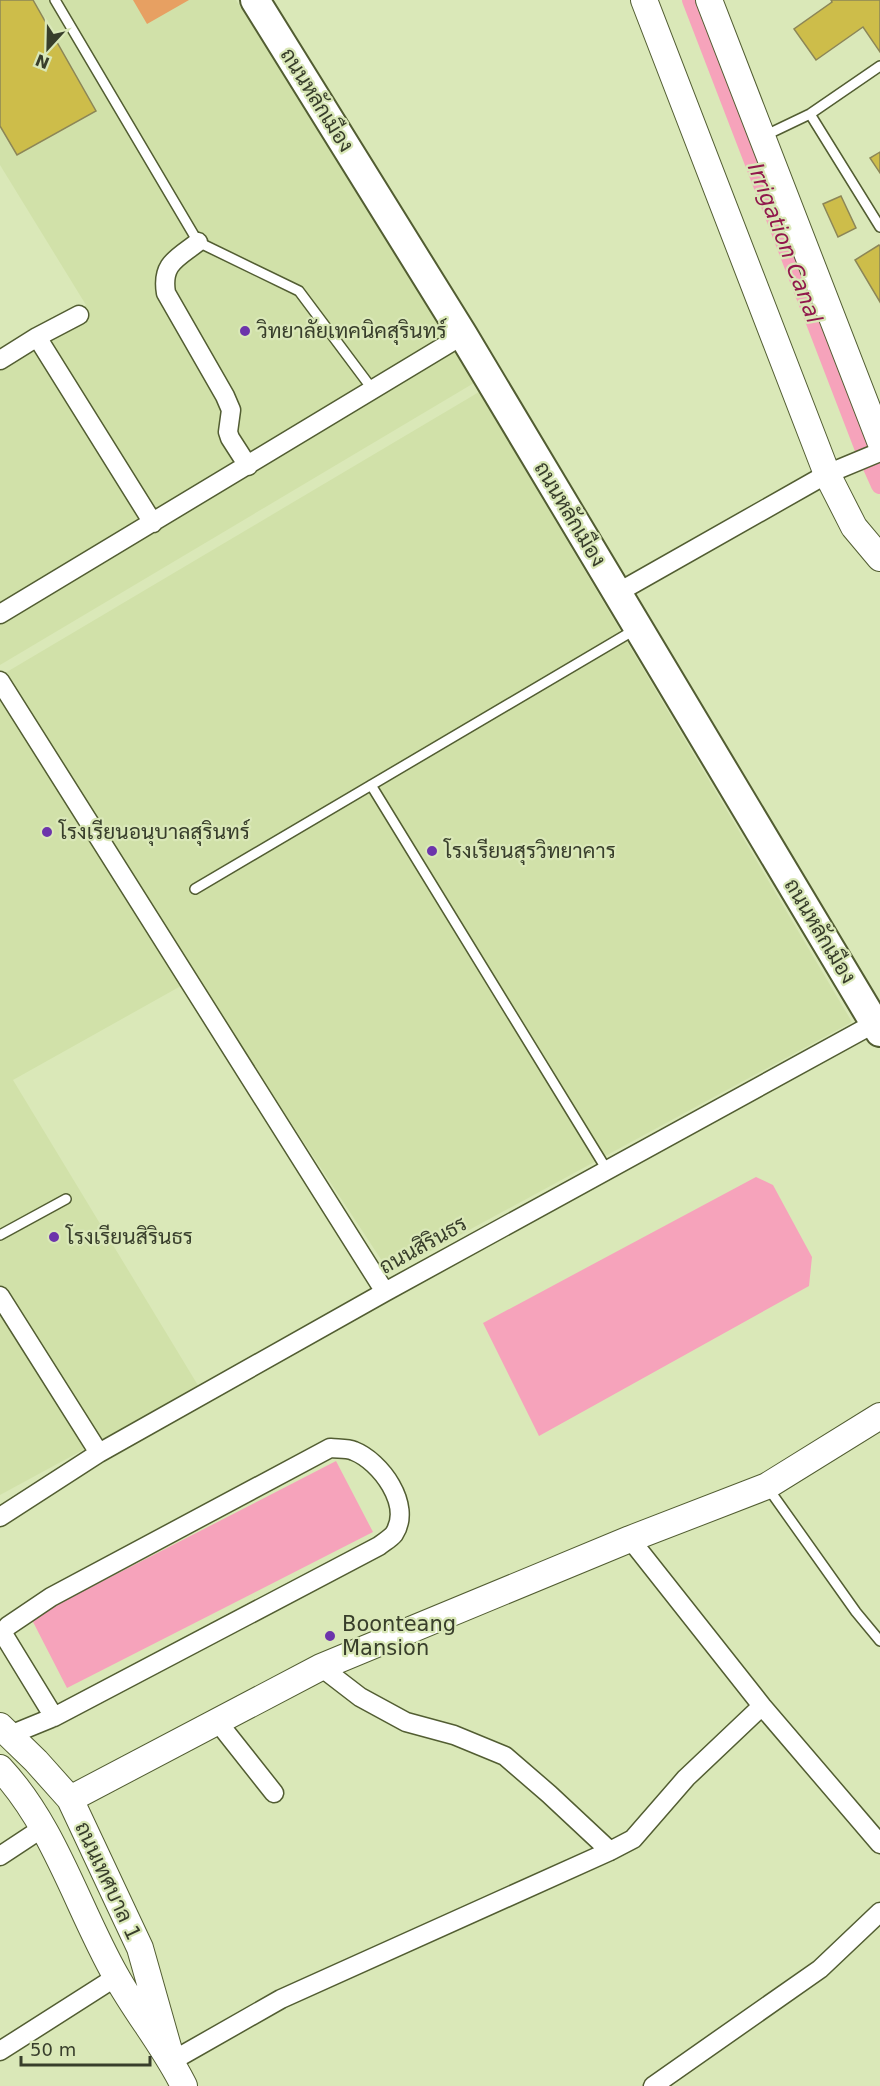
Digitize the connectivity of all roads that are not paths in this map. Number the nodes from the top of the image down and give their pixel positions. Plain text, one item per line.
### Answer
1 (55, 0) edge
2 (255, 0) edge
3 (644, 0) edge
4 (709, 0) edge
5 (880, 66) edge
6 (810, 114) junction
7 (762, 137) junction
8 (880, 226) edge
9 (198, 243) junction
10 (79, 315) dead end
11 (463, 335) junction
12 (37, 337) junction
13 (0, 360) edge
14 (373, 390) junction
15 (880, 441) edge
16 (880, 452) edge
17 (248, 466) junction
18 (827, 474) junction
19 (153, 523) junction
20 (880, 558) edge
21 (617, 593) junction
22 (0, 614) edge
23 (638, 628) junction
24 (0, 681) edge
25 (371, 785) junction
26 (195, 888) dead end
27 (877, 1028) edge
28 (607, 1170) junction
29 (66, 1199) dead end
30 (0, 1235) edge
31 (385, 1292) junction
32 (0, 1296) edge
33 (880, 1416) edge
34 (99, 1453) junction
35 (766, 1486) junction
36 (0, 1517) edge
37 (630, 1539) junction
38 (1, 1634) edge
39 (880, 1641) edge
40 (321, 1667) junction
41 (762, 1706) junction
42 (54, 1717) junction
43 (218, 1721) junction
44 (5, 1731) edge
45 (0, 1768) edge
46 (274, 1793) dead end
47 (70, 1799) junction
48 (44, 1827) junction
49 (880, 1844) edge
50 (610, 1851) junction
51 (0, 1856) edge
52 (880, 1912) edge
53 (116, 1977) junction
54 (0, 2051) edge
55 (172, 2061) junction
56 (184, 2086) edge
57 (653, 2086) edge

1 - 9 lane
2 - 11 main road, ถนนหลักเมือง
3 - 18 street
4 - 7 street
5 - 6 lane
6 - 7 lane
6 - 8 lane
7 - 15 street
9 - 14 lane
9 - 17 street
10 - 12 street
11 - 14 street
11 - 21 main road, ถนนหลักเมือง
12 - 13 street
12 - 19 street
14 - 17 street
16 - 18 street
17 - 19 street
18 - 20 street
18 - 21 street
19 - 22 street
21 - 23 main road, ถนนหลักเมือง
23 - 25 lane
23 - 27 main road, ถนนหลักเมือง
24 - 31 street
25 - 26 lane
25 - 28 lane
27 - 28 street, ถนนสิรินธร
28 - 31 street, ถนนสิรินธร
29 - 30 lane
31 - 34 street, ถนนสิรินธร
32 - 34 street
33 - 35 street
34 - 36 street, ถนนสิรินธร
35 - 37 street
35 - 39 lane
37 - 40 street
37 - 41 street
38 - 42 street
38 - 42 street
40 - 43 street
40 - 50 street
41 - 49 street
41 - 50 street
42 - 44 street
43 - 46 street
43 - 47 street
44 - 47 street, ถนนเทศบาล 1
45 - 48 street, ถนนเทศบาล 1
47 - 55 street, ถนนเทศบาล 1
48 - 51 street
48 - 53 street, ถนนเทศบาล 1
50 - 55 street
52 - 57 street
53 - 54 street
53 - 55 street, ถนนเทศบาล 1
55 - 56 street, ถนนเทศบาล 1

